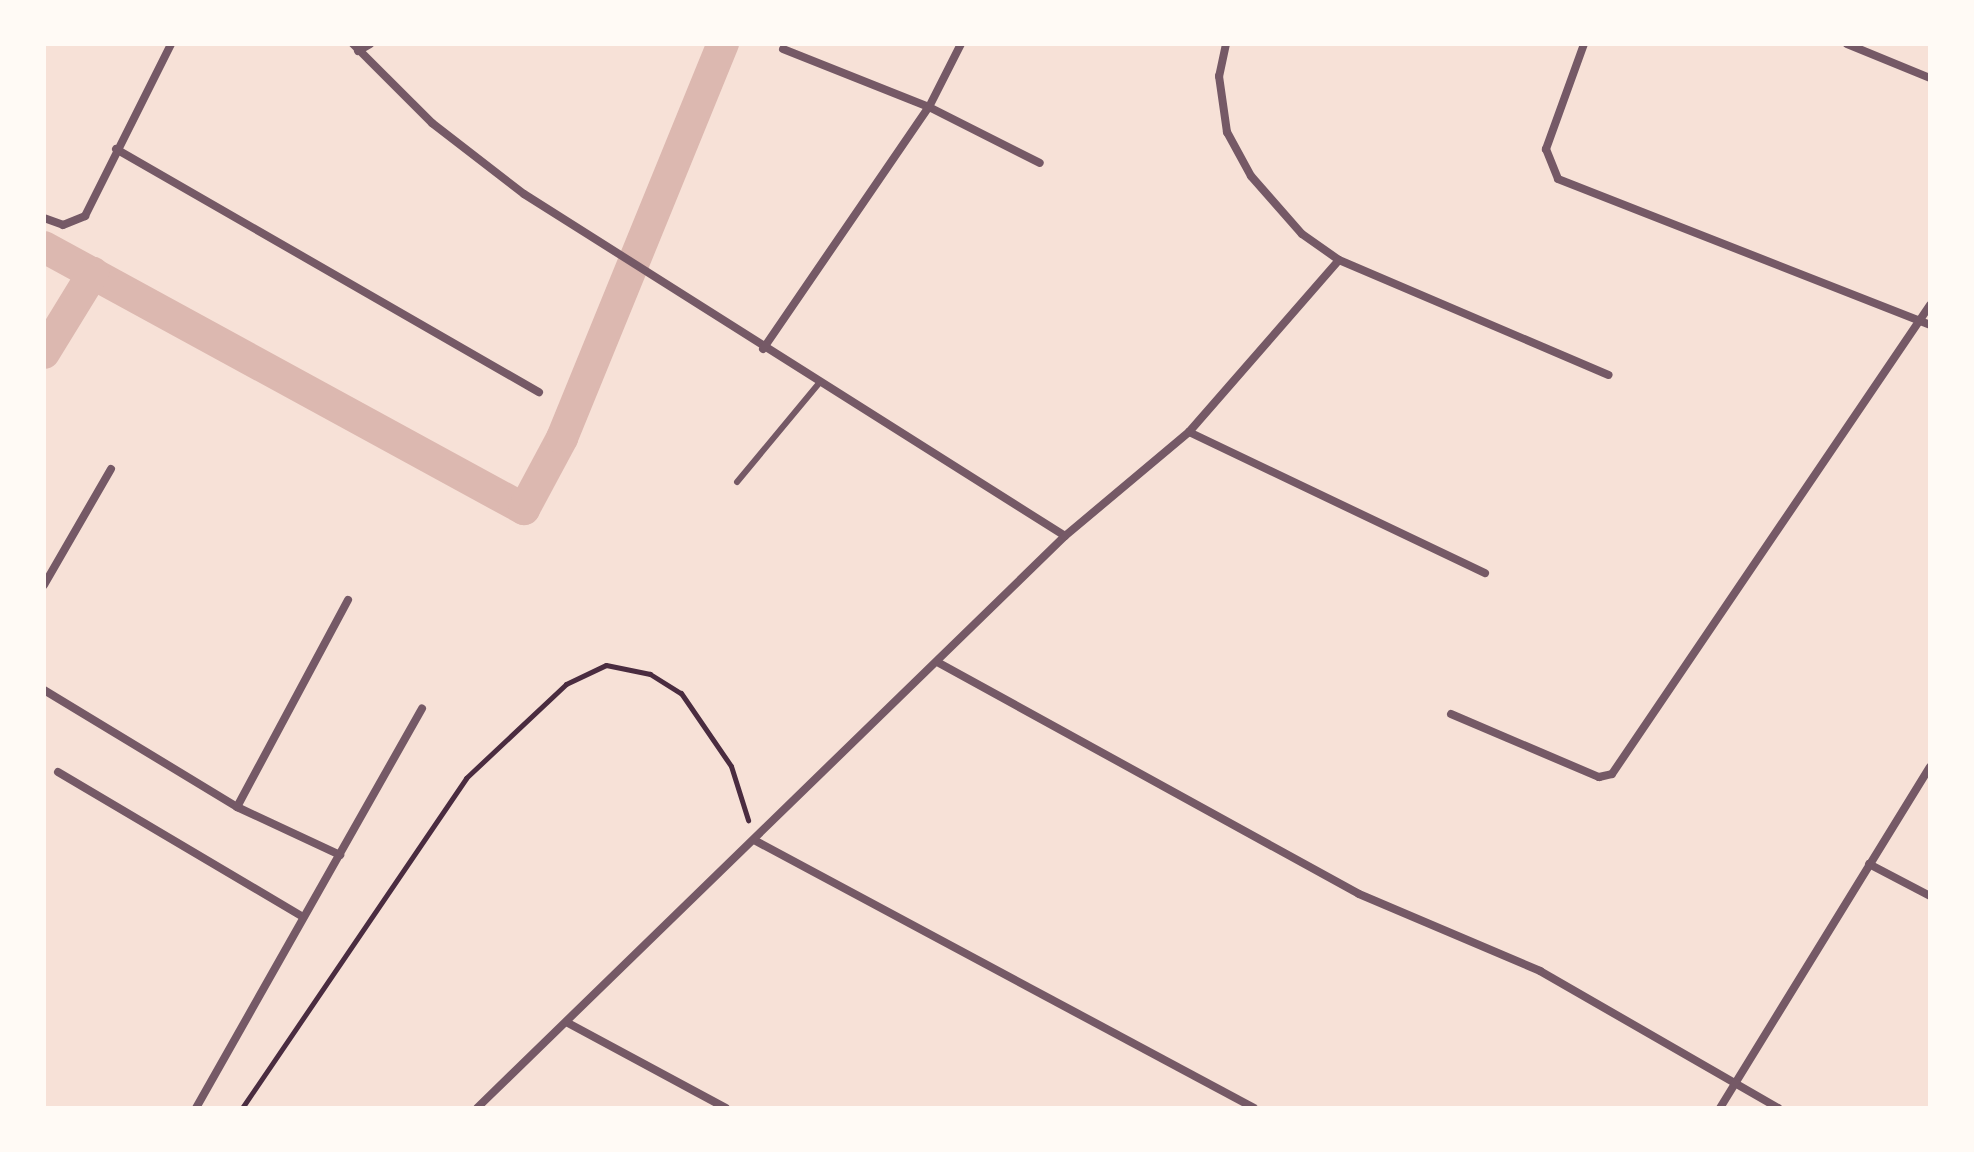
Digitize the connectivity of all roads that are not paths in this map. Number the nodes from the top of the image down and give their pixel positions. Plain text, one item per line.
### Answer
1 (171, 44) edge
2 (370, 44) edge
3 (961, 44) edge
4 (1226, 44) edge
5 (1584, 44) edge
6 (1847, 44) edge
7 (356, 48) edge
8 (783, 49) dead end
9 (1930, 78) edge
10 (929, 107) junction
11 (116, 149) junction
12 (1040, 163) dead end
13 (44, 218) edge
14 (1339, 260) junction
15 (1930, 305) edge
16 (1926, 324) edge
17 (763, 349) junction
18 (1609, 375) dead end
19 (820, 382) junction
20 (539, 392) dead end
21 (1189, 432) junction
22 (111, 469) dead end
23 (737, 482) dead end
24 (1065, 536) junction
25 (1485, 573) dead end
26 (44, 585) edge
27 (348, 600) dead end
28 (939, 663) junction
29 (44, 690) edge
30 (422, 708) dead end
31 (1451, 714) dead end
32 (1930, 767) edge
33 (58, 772) dead end
34 (237, 807) junction
35 (754, 840) junction
36 (340, 855) junction
37 (1869, 864) junction
38 (1930, 896) edge
39 (303, 917) junction
40 (568, 1023) junction
41 (1734, 1084) junction
42 (196, 1108) edge
43 (477, 1108) edge
44 (726, 1108) edge
45 (1254, 1108) edge
46 (1720, 1108) edge
47 (1778, 1108) edge

1 - 11 street
2 - 7 street
3 - 10 street
4 - 14 street
5 - 16 street
6 - 9 street
7 - 17 street
8 - 10 street
10 - 12 street
10 - 17 street
11 - 13 street
11 - 20 street
14 - 18 street
14 - 21 street
15 - 16 street
16 - 31 street
17 - 19 street
19 - 23 lane
19 - 24 street
21 - 24 street
21 - 25 street
22 - 26 street
24 - 28 street
27 - 34 street
28 - 35 street
28 - 41 street
29 - 34 street
30 - 36 street
32 - 37 street
33 - 39 street
34 - 36 street
35 - 40 street
35 - 45 street
36 - 39 street
37 - 38 street
37 - 41 street
39 - 42 street
40 - 43 street
40 - 44 street
41 - 46 street
41 - 47 street

